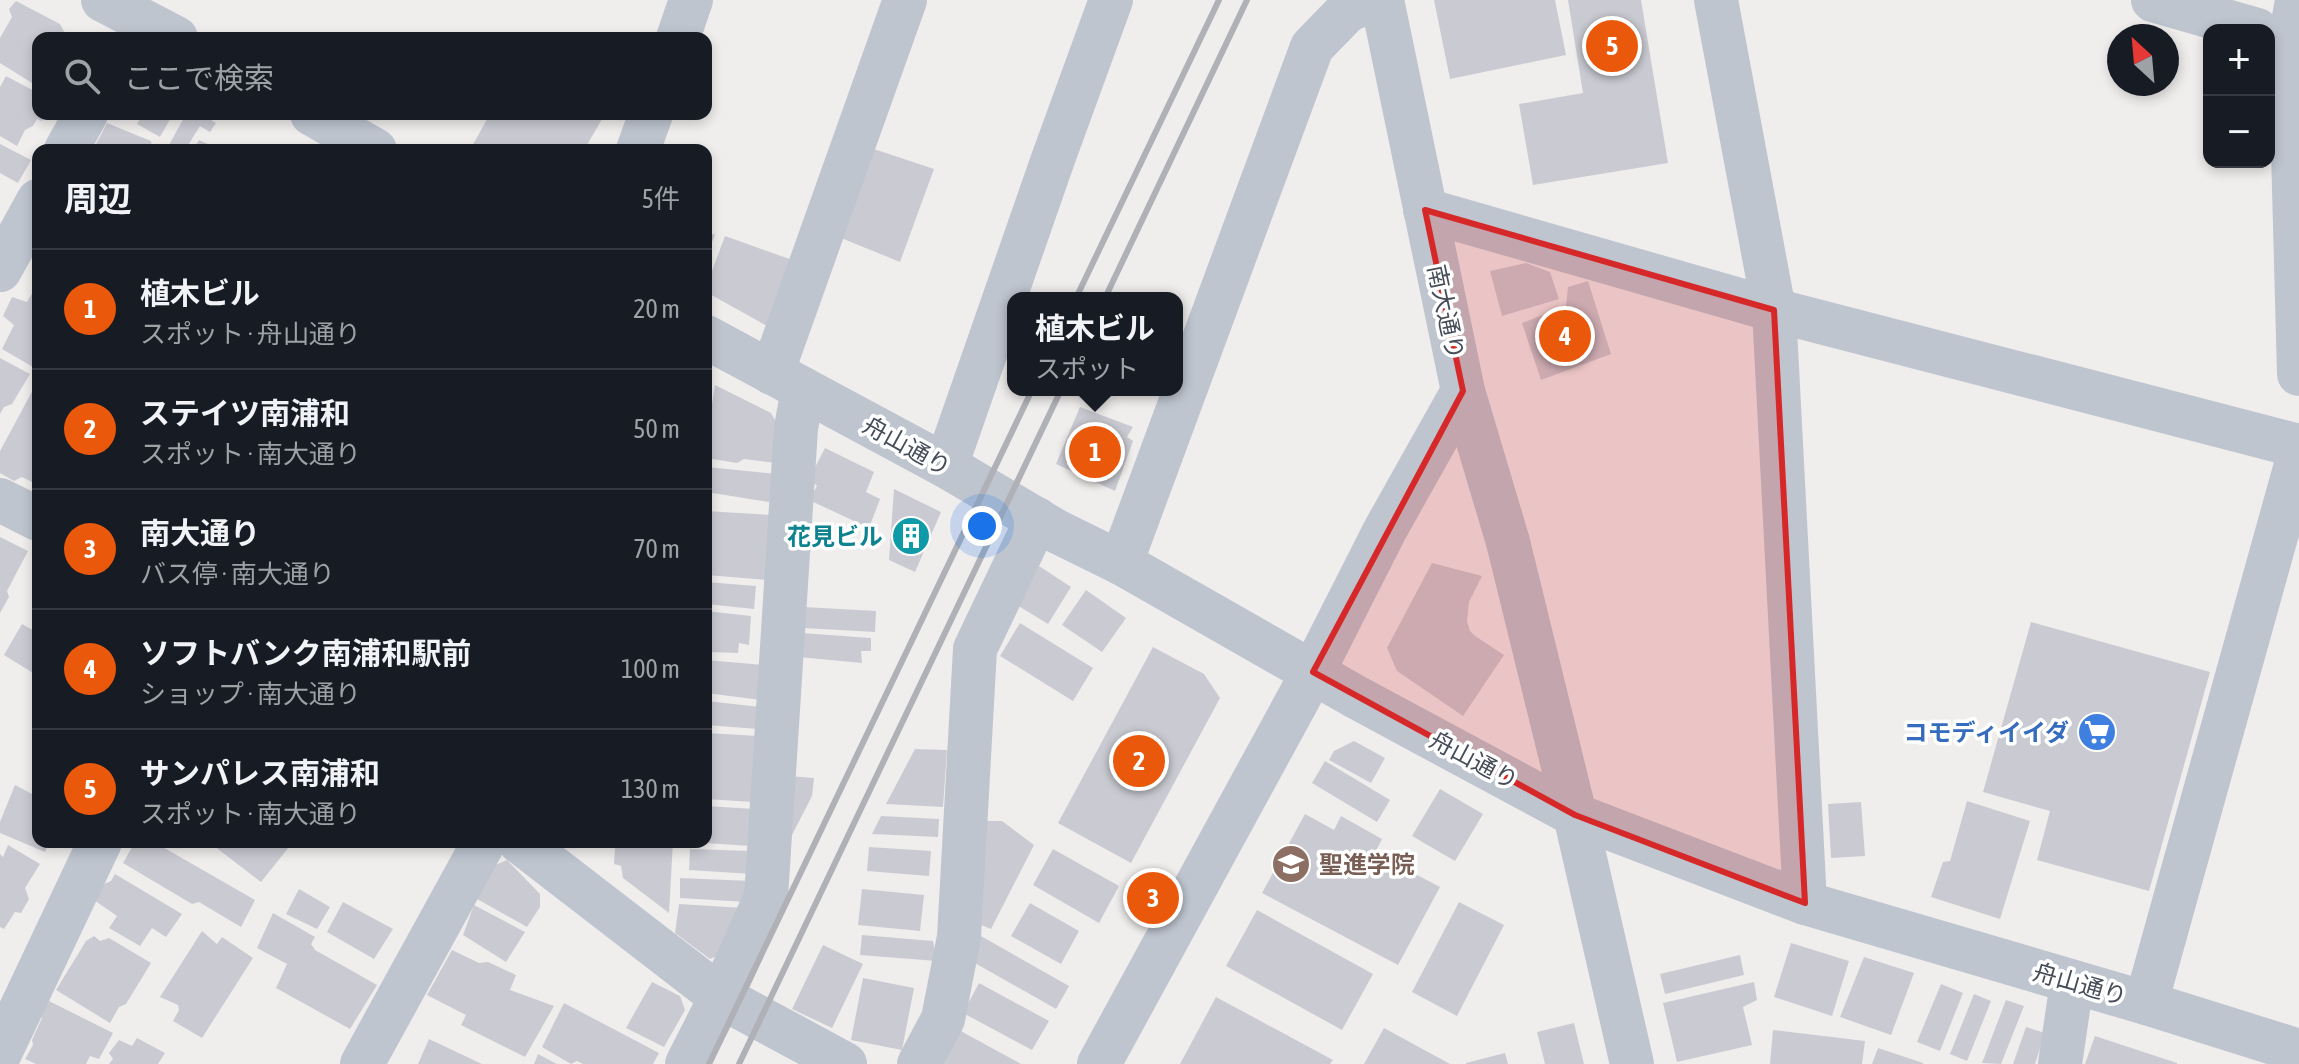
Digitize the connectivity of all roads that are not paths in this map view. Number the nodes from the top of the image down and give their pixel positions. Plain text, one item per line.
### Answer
1 (691, 0) edge
2 (905, 0) edge
3 (1111, 0) edge
4 (1371, 0) edge
5 (1382, 0) edge
6 (1716, 0) edge
7 (2153, 0) edge
8 (128, 14) edge
9 (2282, 29) edge
10 (164, 32) edge
11 (680, 32) edge
12 (83, 120) edge
13 (322, 120) edge
14 (649, 120) edge
15 (69, 144) edge
16 (364, 144) edge
17 (640, 144) edge
18 (1425, 210) junction
19 (1774, 310) junction
20 (712, 340) edge
21 (2299, 374) edge
22 (788, 381) junction
23 (1463, 391) junction
24 (1183, 396) edge
25 (1183, 396) edge
26 (2299, 446) edge
27 (2299, 454) edge
28 (946, 466) junction
29 (0, 500) edge
30 (32, 516) edge
31 (1037, 519) junction
32 (1121, 563) junction
33 (1313, 672) junction
34 (1575, 815) junction
35 (97, 848) edge
36 (481, 848) edge
37 (528, 848) edge
38 (1805, 903) junction
39 (2072, 982) junction
40 (721, 997) junction
41 (2146, 1003) junction
42 (2299, 1051) edge
43 (0, 1053) edge
44 (362, 1064) edge
45 (687, 1064) edge
46 (845, 1064) edge
47 (919, 1064) edge
48 (1099, 1064) edge
49 (1632, 1064) edge
50 (2060, 1064) edge

1 - 11 street
2 - 22 street
3 - 28 street
4 - 24 street
5 - 18 street, 南大通り
6 - 19 street
7 - 9 street
8 - 10 street
9 - 21 street
12 - 15 street
13 - 16 street
14 - 17 street
18 - 19 street
18 - 23 street, 南大通り
19 - 26 street
19 - 38 street
20 - 22 street, 舟山通り
22 - 28 street, 舟山通り
22 - 40 street
23 - 33 street, 南大通り
23 - 34 street
25 - 32 street
27 - 41 street
28 - 31 street, 舟山通り
29 - 30 street
31 - 32 street, 舟山通り
31 - 47 street
32 - 33 street, 舟山通り
33 - 34 street, 舟山通り
33 - 48 street, 南大通り
34 - 38 street, 舟山通り
34 - 49 street
35 - 43 street
36 - 44 street
37 - 40 street
38 - 39 street, 舟山通り
39 - 41 street, 舟山通り
39 - 50 street
40 - 45 street
40 - 46 street
41 - 42 street, 舟山通り

